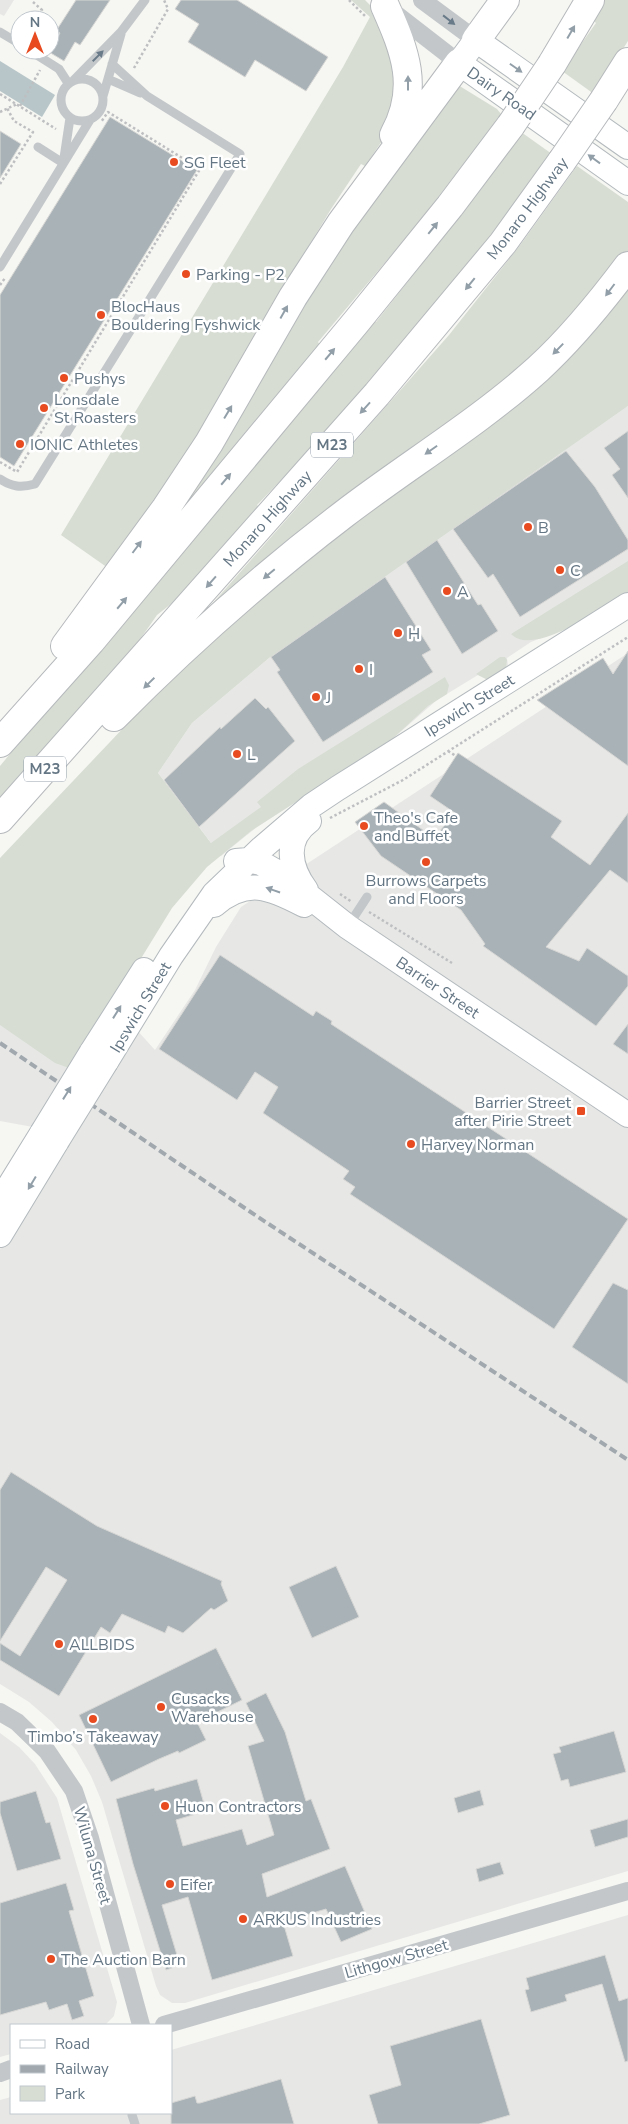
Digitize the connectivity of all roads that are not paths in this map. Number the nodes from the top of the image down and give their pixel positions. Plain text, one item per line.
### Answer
1 (422, 0) edge
2 (505, 0) edge
3 (590, 0) edge
4 (141, 2) edge
5 (382, 3) edge
6 (121, 32) junction
7 (476, 40) junction
8 (46, 60) edge
9 (628, 62) edge
10 (459, 63) junction
11 (112, 64) junction
12 (108, 79) junction
13 (71, 81) junction
14 (125, 82) junction
15 (103, 96) junction
16 (70, 118) junction
17 (90, 120) junction
18 (38, 147) dead end
19 (628, 147) edge
20 (63, 163) junction
21 (628, 183) edge
22 (363, 191) junction
23 (628, 266) edge
24 (0, 267) edge
25 (0, 479) edge
26 (628, 605) edge
27 (22, 717) junction
28 (0, 743) edge
29 (338, 788) junction
30 (318, 813) junction
31 (0, 819) edge
32 (0, 839) edge
33 (248, 860) junction
34 (214, 873) junction
35 (321, 892) junction
36 (367, 897) dead end
37 (348, 927) junction
38 (185, 935) junction
39 (99, 1058) junction
40 (628, 1115) edge
41 (49, 1137) junction
42 (0, 1202) edge
43 (0, 1235) edge
44 (0, 1712) edge
45 (628, 1891) edge
46 (141, 2024) edge
47 (167, 2024) edge

1 -> 7 street, Dairy Road
2 - 7 highway
27 -> 3 highway, bridge
4 - 6 lane
5 - 10 street, Dairy Road
22 -> 5 highway
6 - 11 lane
13 -> 6 lane
7 - 10 main road
7 -> 19 main road, Dairy Road
8 - 13 lane
9 -> 31 highway, Monaro Highway / M23, bridge
21 -> 10 main road, Dairy Road
10 - 22 highway
11 - 12 lane
11 - 14 lane
12 - 14 lane
12 - 15 lane
13 - 15 lane
13 - 16 lane
14 - 25 lane
15 - 17 lane
16 - 17 lane
16 - 20 lane
17 - 20 lane
18 - 20 lane
20 - 24 lane
27 -> 22 highway
23 -> 32 highway
26 - 29 main road, Ipswich Street
27 - 28 highway
29 - 30 main road, Ipswich Street
29 - 35 main road
30 - 33 main road, Ipswich Street
30 - 34 main road, Ipswich Street
33 - 34 main road
33 - 35 main road, Barrier Street
33 - 38 main road, Ipswich Street
39 -> 34 main road, Ipswich Street
35 - 37 main road, Barrier Street
36 - 37 lane
37 -> 38 main road
37 - 40 main road, Barrier Street
38 - 39 main road, Ipswich Street
39 - 41 main road, Ipswich Street, bridge
41 - 42 main road, Ipswich Street
41 -> 43 main road, Ipswich Street
44 - 46 street, Wiluna Street
45 - 47 street, Lithgow Street

